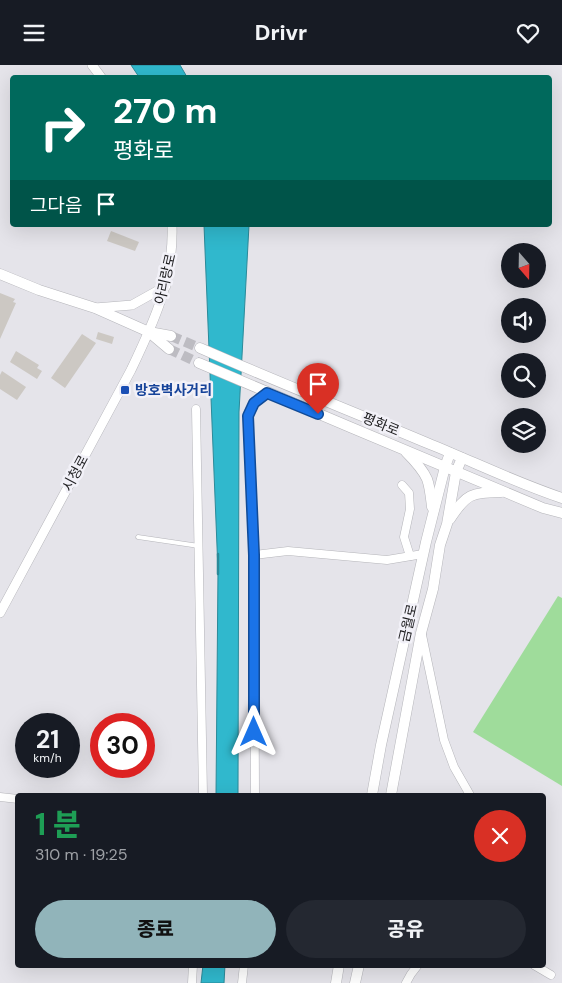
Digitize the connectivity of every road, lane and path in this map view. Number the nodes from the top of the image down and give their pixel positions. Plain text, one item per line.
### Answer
1 (172, 227) edge
2 (0, 274) edge
3 (166, 286) junction
4 (95, 308) junction
5 (149, 332) junction
6 (171, 336) tunnel mouth
7 (200, 348) tunnel mouth
8 (169, 349) tunnel mouth
9 (199, 363) tunnel mouth
10 (267, 393) junction
11 (196, 409) dead end
12 (402, 448) junction
13 (450, 453) junction
14 (462, 458) junction
15 (445, 467) junction
16 (456, 472) junction
17 (402, 485) dead end
18 (506, 492) junction
19 (562, 498) edge
20 (562, 513) edge
21 (433, 517) junction
22 (447, 524) junction
23 (138, 537) dead end
24 (199, 547) junction
25 (423, 554) junction
26 (254, 555) junction
27 (410, 556) junction
28 (0, 613) edge
29 (421, 633) junction
30 (202, 793) edge
31 (255, 793) edge
32 (372, 793) edge
33 (391, 793) edge
34 (469, 793) edge
35 (0, 797) edge
36 (15, 799) edge
37 (193, 968) edge
38 (244, 968) edge
39 (338, 968) edge
40 (358, 968) edge
41 (416, 968) edge
42 (539, 968) edge
43 (551, 975) dead end
44 (192, 983) edge
45 (242, 983) edge
46 (336, 983) edge
47 (355, 983) edge
48 (406, 983) edge

1 - 3 street, 아리랑로
2 - 4 main road
3 - 4 street
3 - 5 street, 아리랑로
4 - 5 main road
5 - 6 main road
5 - 8 main road
5 - 28 street, 시청로
7 - 13 main road, 평화로
9 - 10 main road, 평화로
10 - 12 main road, 평화로
10 - 26 street
11 - 24 street
12 - 15 main road, 평화로
12 - 21 main road
13 - 14 main road, 평화로
13 - 15 main road, 금월로
14 - 16 main road, 금월로
14 - 19 main road, 평화로
15 - 16 main road, 평화로
15 - 21 main road, 금월로
16 - 18 main road, 평화로
16 - 22 main road, 금월로
17 - 27 street
18 - 20 main road, 평화로
18 - 22 main road
21 - 25 main road, 금월로
22 - 29 main road, 금월로
23 - 24 lane
24 - 30 street
25 - 27 street
25 - 32 main road, 금월로
26 - 27 street
26 - 31 street
29 - 33 main road, 금월로
29 - 34 street
35 - 36 street
37 - 44 street
38 - 45 street
39 - 46 main road
40 - 47 main road
41 - 48 street
42 - 43 street

